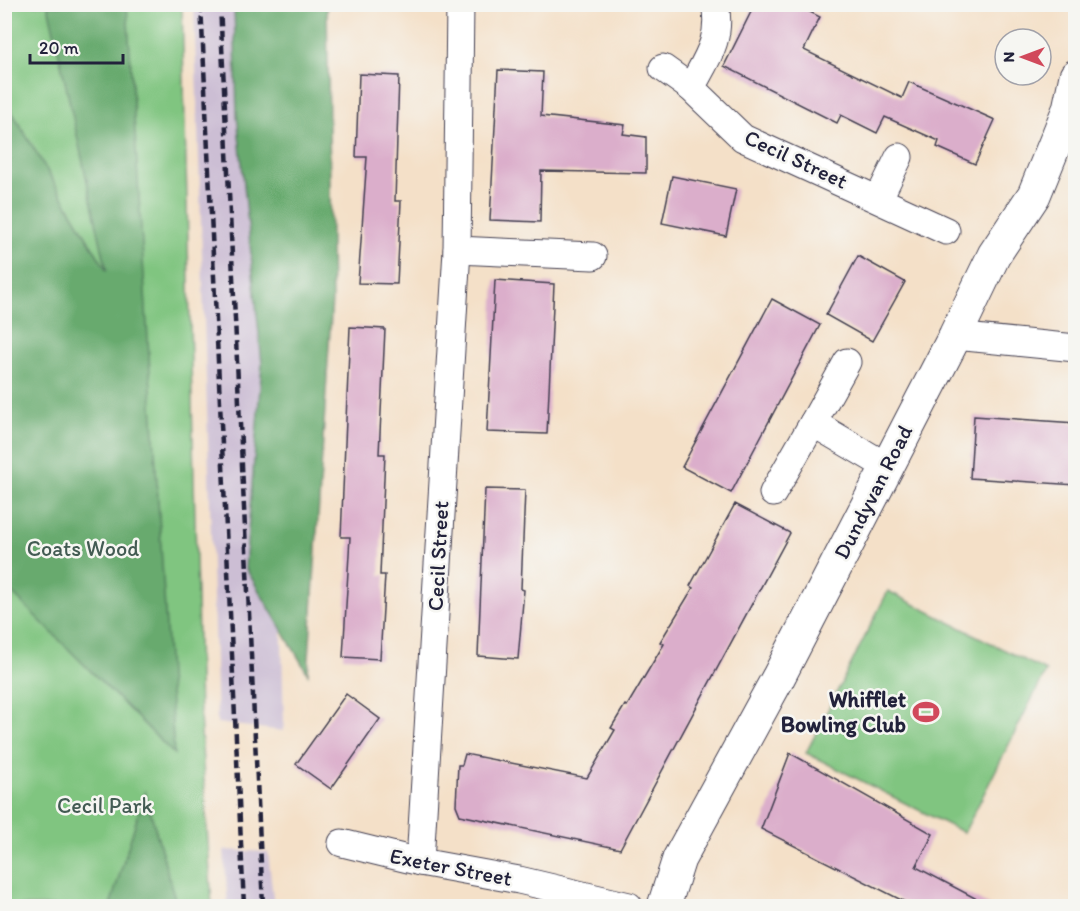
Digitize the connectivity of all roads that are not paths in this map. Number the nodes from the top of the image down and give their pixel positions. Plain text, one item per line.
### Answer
1 (459, 4) edge
2 (715, 4) edge
3 (663, 68) dead end
4 (1076, 76) edge
5 (691, 88) junction
6 (1066, 144) edge
7 (898, 157) dead end
8 (879, 198) junction
9 (946, 231) dead end
10 (457, 250) junction
11 (593, 256) dead end
12 (955, 336) junction
13 (1076, 348) edge
14 (847, 362) dead end
15 (813, 423) junction
16 (886, 466) junction
17 (773, 493) dead end
18 (342, 843) dead end
19 (420, 862) junction
20 (629, 906) edge
21 (664, 906) edge

1 - 10 street, Cecil Street
2 - 5 street
3 - 5 street, Cecil Street
4 - 6 main road, Dundyvan Road
5 - 8 street, Cecil Street
6 - 12 main road, Dundyvan Road
7 - 8 street
8 - 9 street, Cecil Street
10 - 11 street
10 - 19 street, Cecil Street
12 - 13 street
12 - 16 main road, Dundyvan Road
14 - 15 street
15 - 16 street
15 - 17 street
16 - 21 main road, Dundyvan Road
18 - 19 street, Exeter Street
19 - 20 street, Exeter Street

